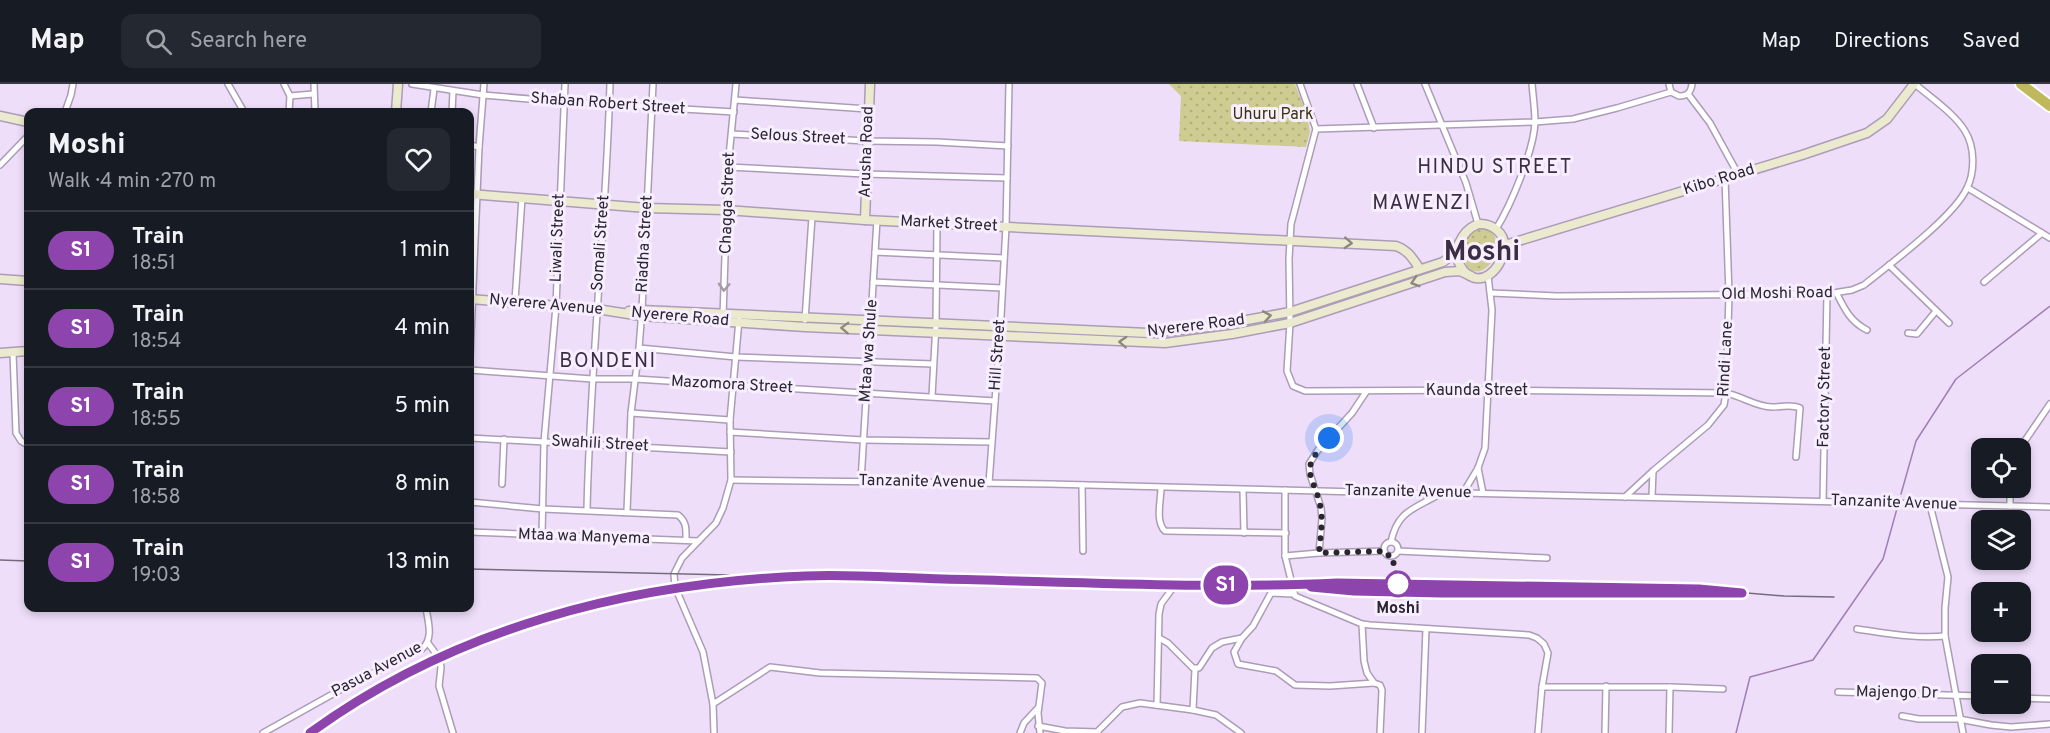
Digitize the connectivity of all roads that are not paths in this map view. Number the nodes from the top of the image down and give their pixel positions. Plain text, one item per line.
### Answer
1 (73, 84) edge
2 (228, 84) edge
3 (284, 84) edge
4 (314, 84) edge
5 (398, 84) edge
6 (412, 84) edge
7 (484, 84) edge
8 (566, 84) edge
9 (609, 84) edge
10 (653, 84) edge
11 (736, 84) edge
12 (870, 84) edge
13 (1009, 84) edge
14 (1300, 84) edge
15 (1357, 84) edge
16 (1425, 84) edge
17 (1532, 84) edge
18 (1669, 84) edge
19 (1692, 84) edge
20 (1915, 84) edge
21 (2021, 84) edge
22 (434, 89) junction
23 (453, 91) junction
24 (1671, 92) junction
25 (313, 94) junction
26 (1688, 94) junction
27 (483, 95) junction
28 (290, 96) junction
29 (735, 100) junction
30 (564, 102) junction
31 (609, 104) junction
32 (2050, 106) edge
33 (653, 107) junction
34 (66, 108) edge
35 (242, 108) edge
36 (289, 108) edge
37 (313, 108) edge
38 (396, 108) edge
39 (432, 108) edge
40 (452, 108) edge
41 (868, 109) junction
42 (734, 112) junction
43 (0, 117) edge
44 (24, 121) edge
45 (1535, 122) junction
46 (1441, 126) junction
47 (1374, 128) junction
48 (1316, 129) junction
49 (732, 134) junction
50 (24, 140) edge
51 (867, 141) junction
52 (474, 146) edge
53 (1008, 146) junction
54 (479, 147) junction
55 (0, 165) edge
56 (728, 167) junction
57 (865, 174) junction
58 (1738, 174) junction
59 (1007, 178) junction
60 (1725, 178) junction
61 (474, 187) edge
62 (1968, 188) junction
63 (474, 195) edge
64 (522, 198) junction
65 (560, 203) junction
66 (605, 206) junction
67 (647, 208) junction
68 (726, 210) junction
69 (812, 216) junction
70 (865, 220) junction
71 (877, 220) junction
72 (938, 223) junction
73 (1478, 224) junction
74 (1006, 227) junction
75 (1496, 229) junction
76 (2042, 233) junction
77 (2050, 238) edge
78 (1290, 240) junction
79 (1459, 243) junction
80 (1505, 245) junction
81 (875, 252) junction
82 (938, 254) junction
83 (1004, 258) junction
84 (1889, 265) junction
85 (1420, 269) junction
86 (1471, 276) junction
87 (1488, 276) junction
88 (0, 279) edge
89 (24, 281) edge
90 (873, 282) junction
91 (1984, 282) dead end
92 (936, 285) junction
93 (1002, 288) junction
94 (1491, 293) junction
95 (1827, 294) junction
96 (1836, 294) junction
97 (1729, 295) junction
98 (474, 299) edge
99 (515, 302) junction
100 (556, 306) junction
101 (597, 309) junction
102 (1936, 311) junction
103 (623, 312) joint
104 (1290, 312) junction
105 (642, 313) junction
106 (723, 318) junction
107 (739, 319) junction
108 (805, 323) junction
109 (1290, 323) junction
110 (1949, 323) dead end
111 (870, 325) junction
112 (936, 328) junction
113 (1001, 330) junction
114 (1867, 330) dead end
115 (1908, 333) dead end
116 (639, 348) junction
117 (24, 352) edge
118 (0, 353) edge
119 (13, 353) junction
120 (736, 357) junction
121 (868, 362) junction
122 (933, 364) junction
123 (474, 370) edge
124 (549, 376) junction
125 (592, 379) junction
126 (634, 379) junction
127 (734, 386) junction
128 (1489, 390) junction
129 (1366, 392) junction
130 (866, 393) junction
131 (1726, 393) junction
132 (932, 396) junction
133 (995, 401) junction
134 (2050, 404) edge
135 (631, 413) junction
136 (730, 420) junction
137 (730, 432) junction
138 (474, 438) edge
139 (2027, 438) edge
140 (504, 440) junction
141 (863, 440) junction
142 (544, 442) junction
143 (991, 442) junction
144 (24, 443) edge
145 (588, 443) junction
146 (630, 445) junction
147 (731, 452) junction
148 (1796, 457) dead end
149 (1478, 468) junction
150 (1653, 471) junction
151 (730, 480) junction
152 (861, 481) junction
153 (989, 483) junction
154 (502, 484) dead end
155 (1082, 485) junction
156 (1161, 488) junction
157 (1243, 490) junction
158 (1285, 490) junction
159 (1315, 491) junction
160 (1463, 493) junction
161 (1483, 493) junction
162 (1439, 494) junction
163 (1625, 496) junction
164 (1652, 496) junction
165 (2010, 498) edge
166 (1823, 501) junction
167 (474, 502) edge
168 (1930, 505) junction
169 (2010, 506) junction
170 (2050, 507) edge
171 (543, 509) junction
172 (587, 510) junction
173 (627, 511) junction
174 (474, 532) edge
175 (1244, 532) junction
176 (1286, 533) junction
177 (542, 535) junction
178 (686, 540) junction
179 (698, 541) junction
180 (1391, 542) junction
181 (1083, 551) dead end
182 (1384, 551) junction
183 (1398, 551) junction
184 (1319, 553) junction
185 (1285, 556) junction
186 (1547, 558) dead end
187 (1172, 589) dead end
188 (1293, 594) junction
189 (427, 612) edge
190 (1362, 624) junction
191 (1857, 629) dead end
192 (1426, 630) junction
193 (1946, 636) junction
194 (1242, 638) junction
195 (1159, 639) junction
196 (428, 643) junction
197 (1195, 669) junction
198 (1374, 683) junction
199 (1606, 686) junction
200 (1542, 687) junction
201 (1670, 687) junction
202 (1723, 689) dead end
203 (1838, 692) dead end
204 (1957, 695) junction
205 (1971, 696) edge
206 (2031, 698) edge
207 (2050, 699) edge
208 (713, 704) junction
209 (1157, 705) junction
210 (1038, 708) junction
211 (1193, 710) junction
212 (1902, 716) dead end
213 (1959, 719) junction
214 (2050, 724) edge
215 (1990, 725) junction
216 (1038, 726) junction
217 (1098, 732) edge
218 (263, 733) edge
219 (453, 733) edge
220 (714, 733) edge
221 (1020, 733) edge
222 (1040, 733) edge
223 (1241, 733) edge
224 (1380, 733) edge
225 (1422, 733) edge
226 (1538, 733) edge
227 (1605, 733) edge
228 (1669, 733) edge
229 (1963, 733) edge
230 (1994, 733) edge

1 - 34 street
2 - 35 street
3 - 28 street
4 - 25 street
5 - 38 main road
6 - 22 street, Shaban Robert Street
7 - 27 street
8 - 30 street, Liwali Street
9 - 31 street, Somali Street
10 - 33 street, Riadha Street
11 - 29 street, Chagga Street
12 - 41 main road, Arusha Road
13 - 53 street, Hill Street
14 - 48 street
15 - 47 street
16 - 46 street
17 - 45 street
18 - 24 street
19 - 26 street
20 - 58 main road, Kibo Road
20 - 62 street, Old Moshi Road
21 - 32 highway
22 - 23 street, Shaban Robert Street
22 - 39 street
23 - 27 street, Shaban Robert Street
23 - 40 street
24 - 26 street
24 - 45 street
25 - 28 street
25 - 37 street
26 - 58 street
27 - 30 street, Shaban Robert Street
27 - 54 street
28 - 36 street
29 - 41 street
29 - 42 street, Chagga Street
30 - 31 street, Shaban Robert Street
30 - 65 street, Liwali Street
31 - 33 street, Shaban Robert Street
31 - 66 street, Somali Street
33 - 42 street, Shaban Robert Street
33 - 67 street, Riadha Street
41 - 51 main road, Arusha Road
42 - 49 street, Chagga Street
43 - 44 main road
45 - 46 street
45 - 75 street
46 - 47 street
46 - 73 street
47 - 48 street
48 - 78 street
49 - 51 street, Selous Street
49 - 56 street, Chagga Street
50 - 55 street
51 - 53 street, Selous Street
51 - 57 main road, Arusha Road
52 - 54 street
53 - 59 street, Hill Street
54 - 61 street
56 - 57 street
56 - 68 street, Chagga Street
57 - 59 street
57 - 70 main road, Arusha Road
58 - 60 main road, Kibo Road
59 - 74 street, Hill Street
60 - 80 main road, Kibo Road
60 - 97 street, Rindi Lane
62 - 76 street
62 - 84 street, Old Moshi Road
63 - 64 main road, Market Street
64 - 65 main road, Market Street
64 - 99 street
65 - 66 main road, Market Street
65 - 100 street, Liwali Street
66 - 67 main road, Market Street
66 - 101 street, Somali Street
67 - 68 main road, Market Street
67 - 105 street, Riadha Street
68 - 69 main road, Market Street
68 -> 106 street, Chagga Street
69 - 70 main road, Market Street
69 - 108 street
70 - 71 main road, Market Street
71 - 72 main road, Market Street
71 - 81 street, Mtaa wa Shule
72 - 74 main road, Market Street
72 - 82 street
73 - 75 main road
73 - 79 main road
74 - 78 main road, Market Street
74 - 83 street, Hill Street
75 - 80 main road
76 - 77 street
76 - 91 street
78 -> 85 main road, Market Street
78 - 104 street
79 - 85 main road, Nyerere Road
79 - 86 main road
80 - 87 main road
81 - 82 street
81 - 90 street, Mtaa wa Shule
82 - 83 street
82 - 92 street
83 - 93 street, Hill Street
84 - 96 street, Old Moshi Road
84 - 102 street
85 - 104 main road, Nyerere Road
86 - 87 main road
86 -> 109 main road, Nyerere Road
87 - 94 street
88 - 89 main road
90 - 92 street
90 - 111 street, Mtaa wa Shule
92 - 93 street
92 - 112 street
93 - 113 street, Hill Street
94 - 97 street, Old Moshi Road
94 - 128 street
95 - 96 street, Old Moshi Road
95 - 97 street, Old Moshi Road
95 - 166 street, Factory Street
96 - 114 street
97 - 131 street, Rindi Lane
98 - 99 main road, Nyerere Avenue
99 - 100 main road, Nyerere Avenue
100 - 101 main road, Nyerere Avenue
100 - 124 street, Liwali Street
101 - 103 main road, Nyerere Avenue
101 - 125 street, Somali Street
102 - 110 street
102 - 115 street
103 - 105 main road, Nyerere Road
104 - 109 street
113 -> 104 main road, Nyerere Road
105 - 106 main road, Nyerere Road
105 - 116 street, Riadha Street
106 - 107 main road, Nyerere Road
107 - 108 main road, Nyerere Road
107 - 120 street
108 - 111 main road, Nyerere Road
109 -> 113 main road, Nyerere Road
109 - 129 street, Kaunda Street
111 - 112 main road, Nyerere Road
111 - 121 street, Mtaa wa Shule
112 - 113 main road, Nyerere Road
112 - 122 street
113 - 133 street, Hill Street
116 - 120 street
116 - 126 street, Riadha Street
117 - 119 main road
118 - 119 main road
119 - 144 street
120 - 121 street
120 - 127 street
121 - 122 street
121 - 130 street, Mtaa wa Shule
122 - 132 street
123 - 124 street, Mazomora Street
124 - 125 street, Mazomora Street
124 - 142 street, Liwali Street
125 - 126 street, Mazomora Street
125 - 145 street, Somali Street
126 - 127 street, Mazomora Street
126 - 135 street, Riadha Street
127 - 130 street, Mazomora Street
127 - 136 street
128 - 129 street, Kaunda Street
128 - 131 street, Kaunda Street
128 - 149 street
129 - 159 street
130 - 132 street, Mazomora Street
130 - 141 street, Mtaa wa Shule
131 - 148 street, Kaunda Street
131 - 150 street, Rindi Lane
132 - 133 street, Mazomora Street
133 - 143 street, Hill Street
134 - 139 street
135 - 136 street
135 - 146 street, Riadha Street
136 - 137 street
137 - 141 street
137 - 147 street
138 - 140 street, Swahili Street
140 - 142 street, Swahili Street
140 - 154 street
141 - 143 street
141 - 152 street, Mtaa wa Shule
142 - 145 street, Swahili Street
142 - 171 street, Liwali Street
143 - 153 street, Hill Street
145 - 146 street, Swahili Street
145 - 172 street, Somali Street
146 - 147 street, Swahili Street
146 - 173 street, Riadha Street
147 - 151 street
149 - 160 street
149 - 161 street
150 - 163 street, Rindi Lane
150 - 164 street
151 - 152 street, Tanzanite Avenue
151 - 179 street
152 - 153 street, Tanzanite Avenue
153 - 155 street, Tanzanite Avenue
155 - 156 street, Tanzanite Avenue
155 - 181 street
156 - 157 street, Tanzanite Avenue
156 - 175 street
157 - 158 street, Tanzanite Avenue
157 - 175 street
158 - 159 street, Tanzanite Avenue
158 - 176 street
159 - 162 street, Tanzanite Avenue
159 - 184 street
160 - 161 street, Tanzanite Avenue
160 - 162 street, Tanzanite Avenue
161 - 163 street, Tanzanite Avenue
162 - 180 street
163 - 164 street, Tanzanite Avenue
164 - 166 street, Tanzanite Avenue
165 - 169 street
166 - 168 street, Tanzanite Avenue
167 - 171 street
168 - 169 street, Tanzanite Avenue
168 - 193 street
169 - 170 street, Tanzanite Avenue
171 - 172 street
171 - 177 street, Liwali Street
172 - 173 street
173 - 178 street
174 - 177 street, Mtaa wa Manyema
175 - 176 street
176 - 185 street
177 - 178 street, Mtaa wa Manyema
178 - 179 street, Mtaa wa Manyema
179 - 208 street
180 - 182 street
180 - 183 street
182 - 183 street
182 - 184 street
183 - 186 street
184 - 185 street
185 - 188 street
187 - 195 street
188 - 190 street
188 - 194 street
189 - 196 street, Pasua Avenue
190 - 192 street
190 - 198 street
191 - 193 street
192 - 200 street
192 - 225 street
193 - 204 street
194 - 197 street
194 - 198 street
195 - 197 street
195 - 209 street
196 - 218 street, Pasua Avenue
196 - 219 street
197 - 211 street
198 - 224 street
199 - 200 street
199 - 201 street
199 - 227 street
200 - 226 street
201 - 202 street
201 - 228 street
203 - 204 street, Majengo Dr
204 - 205 street, Majengo Dr
204 - 213 street
206 - 207 street
208 - 210 street
208 - 220 street
209 - 211 street
209 - 217 street
210 - 216 street
210 - 221 street
211 - 223 street
212 - 213 street
213 - 215 street
213 - 229 street
214 - 215 street
215 - 230 street
216 - 217 street
216 - 222 street

